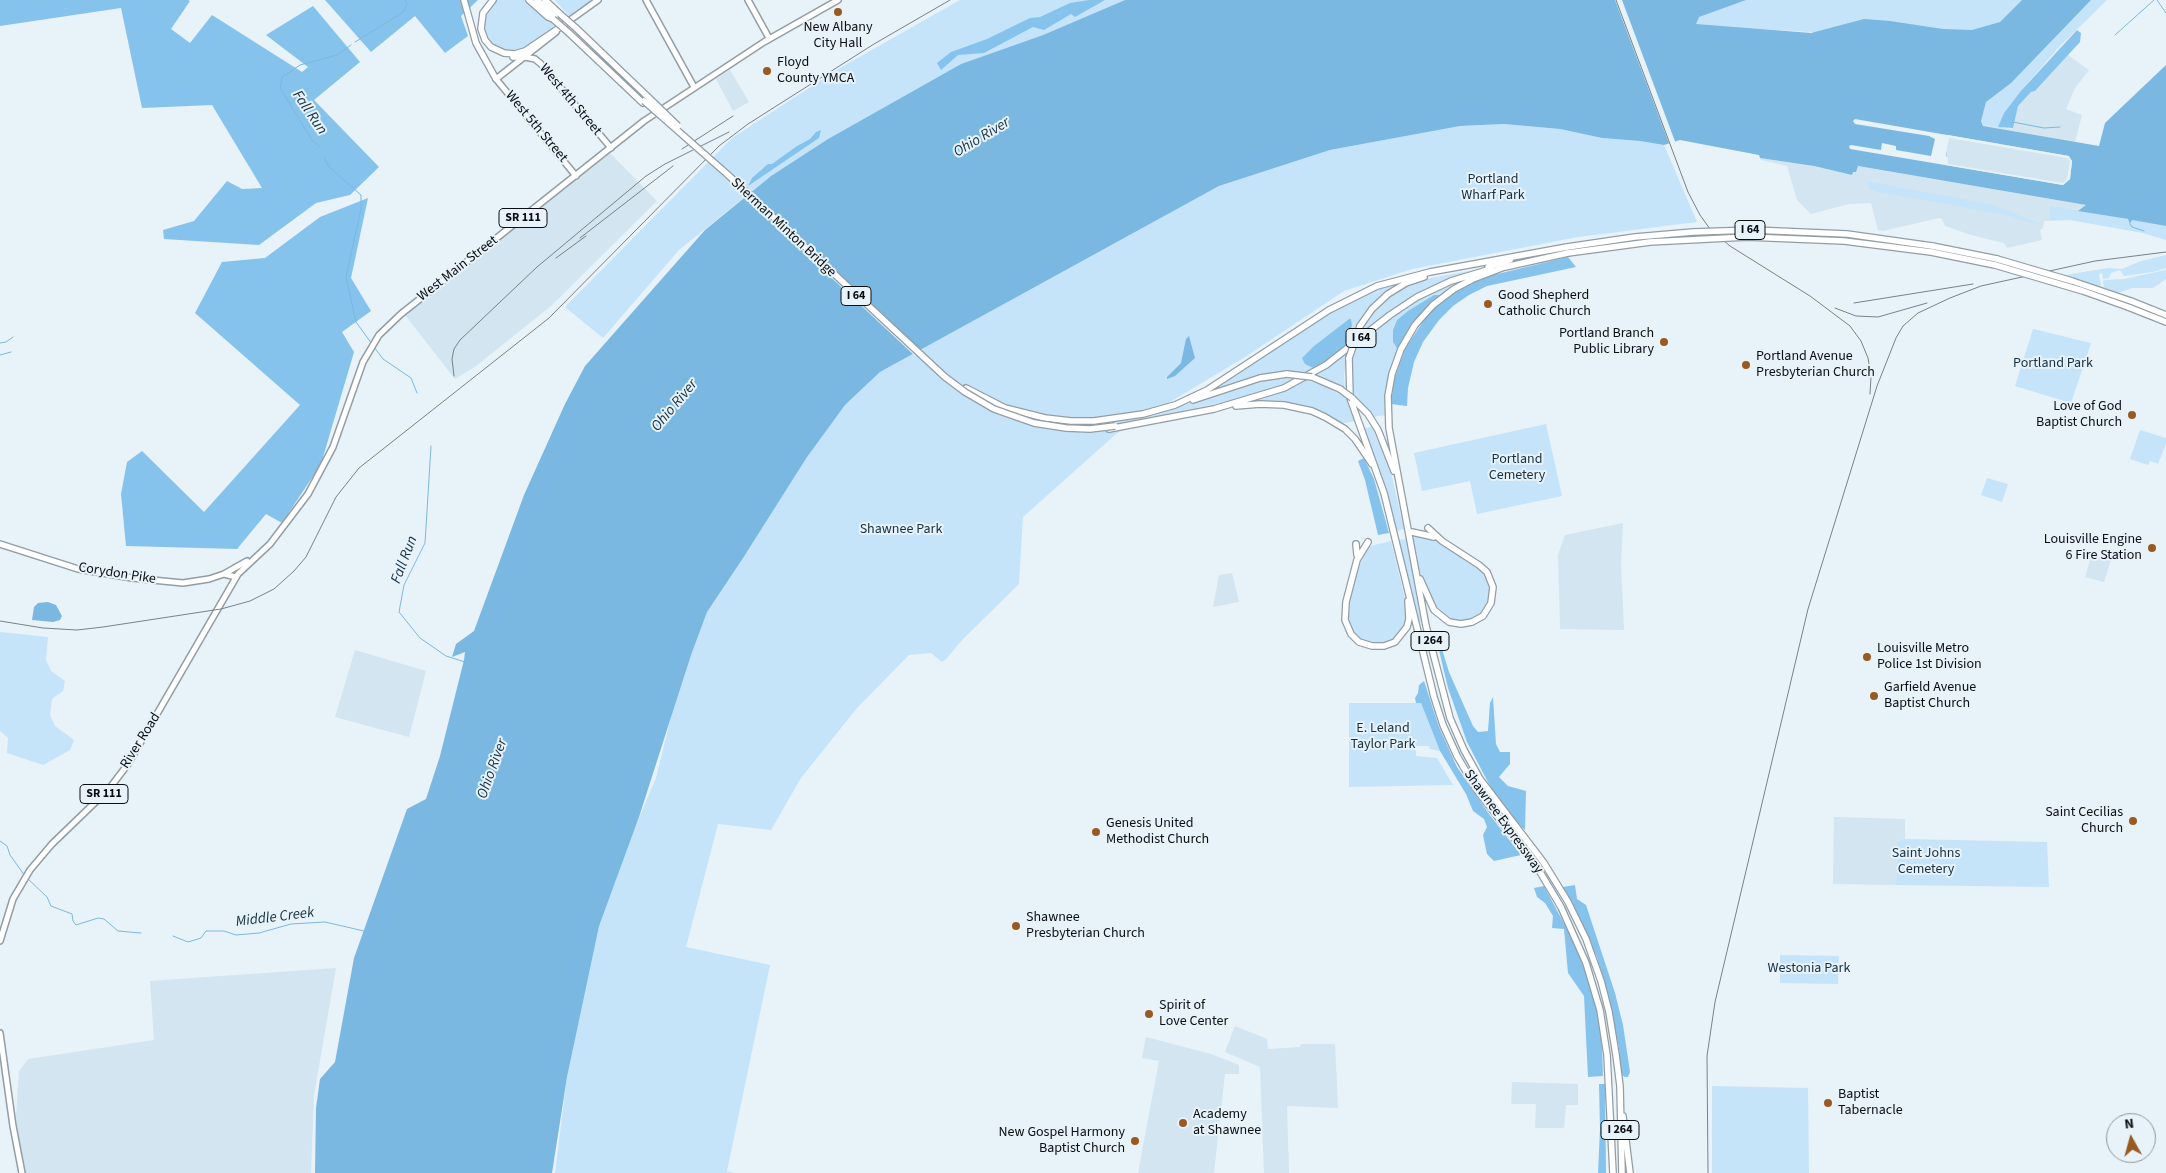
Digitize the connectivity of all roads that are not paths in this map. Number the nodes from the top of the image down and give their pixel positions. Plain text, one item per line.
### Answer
1 (464, 0) edge
2 (493, 0) edge
3 (529, 0) edge
4 (536, 0) edge
5 (545, 0) edge
6 (552, 0) edge
7 (598, 0) edge
8 (646, 0) edge
9 (748, 0) edge
10 (838, 0) edge
11 (556, 15) junction
12 (565, 24) junction
13 (767, 40) junction
14 (494, 50) junction
15 (525, 57) junction
16 (496, 79) junction
17 (694, 87) junction
18 (646, 101) junction
19 (673, 125) junction
20 (610, 148) junction
21 (576, 176) junction
22 (1568, 250) junction
23 (1529, 254) junction
24 (1504, 259) junction
25 (1507, 266) junction
26 (2129, 304) junction
27 (2166, 315) edge
28 (2166, 322) edge
29 (1175, 405) junction
30 (1214, 409) junction
31 (1116, 427) junction
32 (1377, 471) junction
33 (1397, 477) junction
34 (1428, 528) dead end
35 (1412, 532) dead end
36 (1438, 538) junction
37 (1368, 542) dead end
38 (0, 544) edge
39 (1356, 544) dead end
40 (255, 558) junction
41 (1357, 560) junction
42 (1416, 566) junction
43 (221, 575) junction
44 (236, 577) junction
45 (1409, 596) junction
46 (0, 941) edge
47 (0, 1033) edge
48 (1620, 1086) junction
49 (22, 1173) edge
50 (1611, 1173) edge
51 (1622, 1173) edge
52 (1630, 1173) edge

1 - 16 highway
2 - 14 highway
3 - 11 highway
4 - 11 highway, I 64
5 - 11 highway, I 64
6 - 11 highway
7 - 12 main road
8 - 17 main road
9 - 13 main road
10 - 13 main road, West Main Street
11 - 18 highway, I 64, bridge
12 - 14 highway
12 - 15 main road
13 - 17 main road, West Main Street / SR 111
14 - 15 highway
15 - 16 main road
15 - 20 main road, West 4th Street
16 - 21 main road, West 5th Street
17 - 20 main road, West Main Street / SR 111
18 - 19 highway, I 64, bridge
18 - 31 highway, bridge
19 - 29 highway, Sherman Minton Bridge / I 64, bridge
19 - 31 highway, Sherman Minton Bridge / I 64, bridge
20 - 21 main road, West Main Street / SR 111
21 - 40 main road, West Main Street / SR 111
22 - 23 highway, I 64
22 - 25 highway, I 64
22 - 26 highway, I 64, bridge
23 - 24 highway, I 64
23 - 31 highway
24 - 29 highway, I 64
24 - 32 highway, bridge
25 - 30 highway, I 64
25 - 33 highway
26 - 27 highway, I 64
26 - 28 highway, I 64
29 - 33 highway, bridge
30 - 31 highway, I 64
30 - 32 highway
32 - 45 highway, Shawnee Expressway / I 264
33 - 42 highway, Shawnee Expressway / I 264
34 - 36 highway
35 - 36 highway
36 - 42 highway
37 - 41 highway
38 - 43 main road, Corydon Pike
39 - 41 highway
40 - 43 main road
40 - 44 main road, West Main Street / SR 111
41 - 45 highway
42 - 48 highway, Shawnee Expressway / I 264
43 - 44 main road, Corydon Pike
44 - 46 main road, River Road / SR 111
45 - 50 highway, Shawnee Expressway / I 264
47 - 49 main road
48 - 51 highway, Shawnee Expressway / I 264
48 - 52 highway

